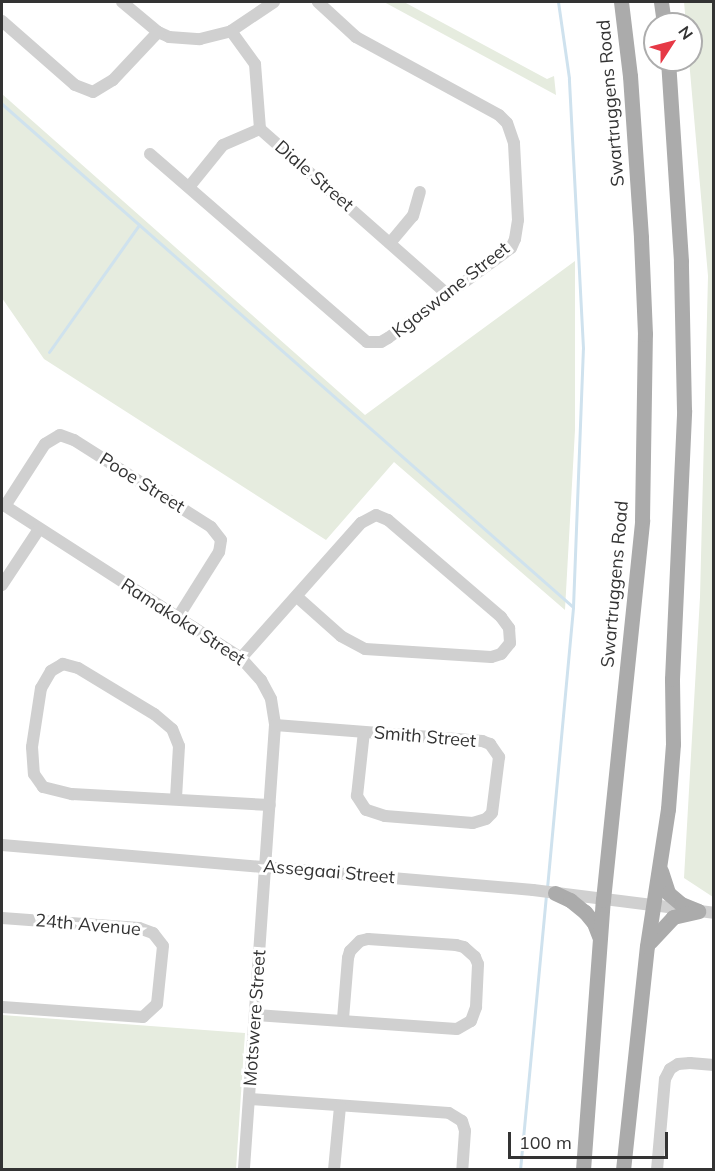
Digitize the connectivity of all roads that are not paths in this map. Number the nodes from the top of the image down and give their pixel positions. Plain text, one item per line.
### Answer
1 (122, 2) edge
2 (318, 2) edge
3 (621, 2) edge
4 (273, 3) edge
5 (2, 21) edge
6 (231, 31) junction
7 (158, 32) junction
8 (669, 72) edge
9 (260, 129) junction
10 (150, 154) dead end
11 (189, 187) junction
12 (420, 192) dead end
13 (390, 243) junction
14 (447, 294) junction
15 (3, 505) edge
16 (39, 529) junction
17 (2, 585) edge
18 (297, 597) junction
19 (178, 617) junction
20 (241, 658) junction
21 (275, 725) junction
22 (364, 732) junction
23 (176, 798) junction
24 (270, 805) junction
25 (2, 845) edge
26 (659, 865) junction
27 (266, 867) junction
28 (555, 893) junction
29 (603, 900) junction
30 (655, 905) junction
31 (698, 911) junction
32 (714, 913) edge
33 (2, 918) edge
34 (647, 946) junction
35 (601, 951) junction
36 (2, 1007) edge
37 (256, 1015) junction
38 (343, 1019) junction
39 (714, 1065) edge
40 (250, 1100) junction
41 (340, 1106) junction
42 (244, 1170) edge
43 (334, 1170) edge
44 (462, 1170) edge
45 (583, 1170) edge
46 (623, 1170) edge
47 (657, 1170) edge

1 - 7 street
2 - 14 street, Kgaswane Street
3 - 29 main road, Swartruggens Road
4 - 6 street
5 - 7 street
6 - 7 street
6 - 9 street, Diale Street
8 - 26 main road
9 - 11 street
9 - 13 street, Diale Street
10 - 11 street, Kgaswane Street
11 - 14 street, Kgaswane Street
12 - 13 street
13 - 14 street, Diale Street
15 - 16 street, Ramakoka Street
15 - 19 street, Pooe Street
16 - 17 street
16 - 19 street, Ramakoka Street
18 - 18 street
18 - 20 street
19 - 20 street, Ramakoka Street
20 - 21 street, Ramakoka Street
21 - 22 street, Smith Street
21 - 24 street, Ramakoka Street
22 - 22 street, Smith Street
23 - 23 street
23 - 24 street
24 - 27 street, Ramakoka Street
25 - 27 street, Assegaai Street
26 - 30 main road
26 - 31 main road
27 - 28 street, Assegaai Street
27 - 37 street, Motswere Street
28 - 29 street, Assegaai Street
28 - 35 main road
29 - 30 street, Assegaai Street
29 - 35 main road, Swartruggens Road
30 - 31 street, Assegaai Street
30 - 34 main road
31 - 32 street, Assegaai Street
31 - 34 main road
33 - 36 street, 24th Avenue
34 - 46 main road
35 - 45 main road, Swartruggens Road
37 - 38 street
37 - 40 street, Motswere Street
38 - 38 street
39 - 47 street
40 - 41 street
40 - 42 street, Motswere Street
41 - 43 street
41 - 44 street

